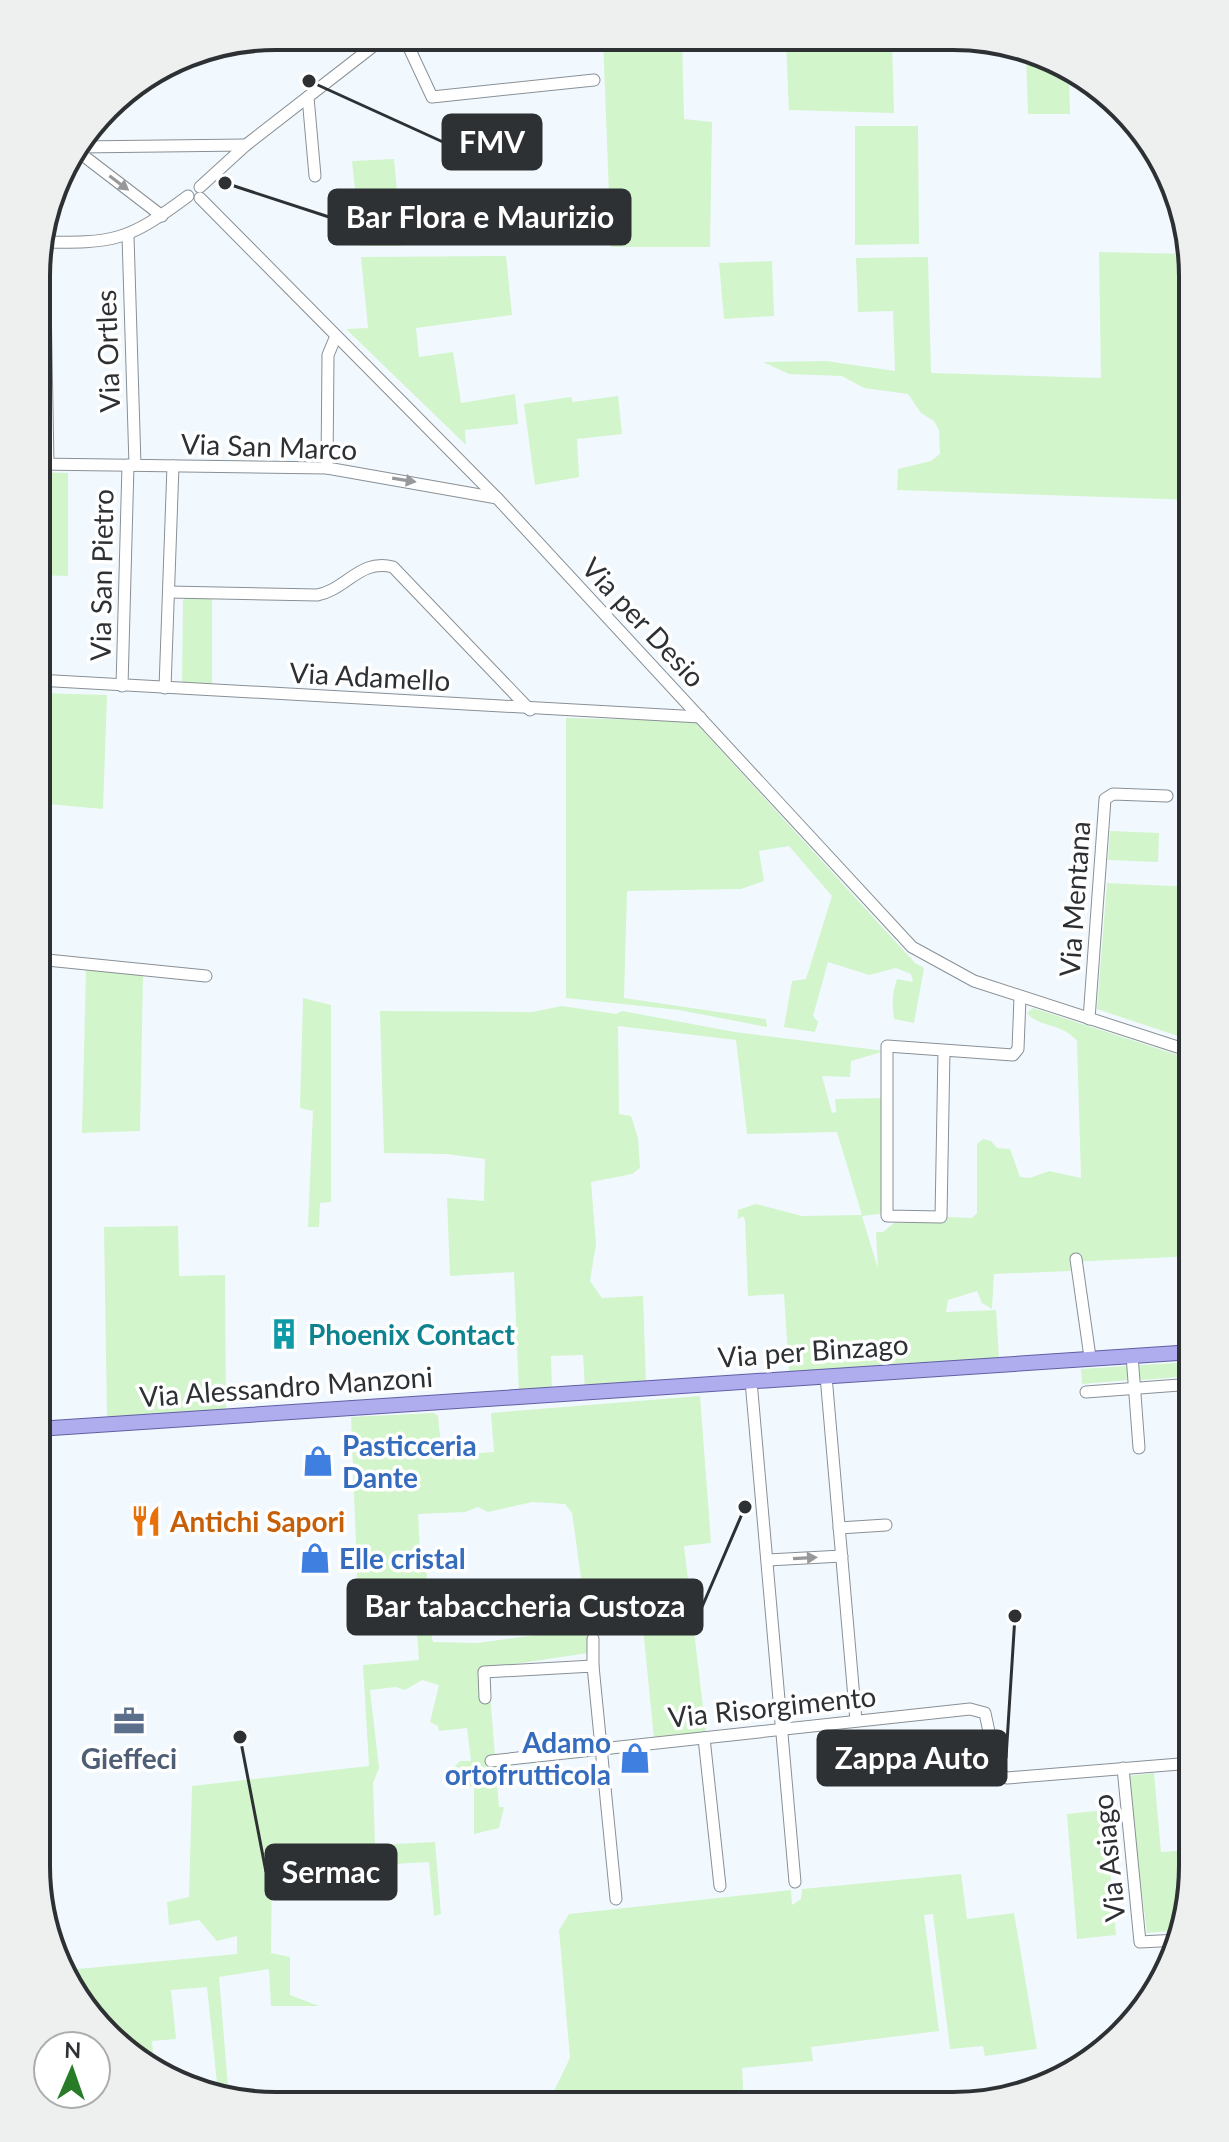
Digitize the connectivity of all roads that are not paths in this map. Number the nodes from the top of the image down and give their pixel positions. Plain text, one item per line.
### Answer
1 (368, 50) edge
2 (410, 50) edge
3 (594, 80) dead end
4 (308, 97) junction
5 (246, 145) junction
6 (90, 148) edge
7 (85, 155) edge
8 (315, 176) dead end
9 (196, 194) junction
10 (162, 216) junction
11 (128, 236) junction
12 (53, 242) edge
13 (336, 336) junction
14 (50, 464) edge
15 (131, 465) junction
16 (173, 466) junction
17 (327, 468) junction
18 (497, 498) junction
19 (169, 592) junction
20 (50, 681) edge
21 (122, 686) junction
22 (165, 688) junction
23 (530, 710) junction
24 (700, 717) junction
25 (1167, 796) dead end
26 (50, 960) edge
27 (206, 976) dead end
28 (1020, 997) junction
29 (1089, 1019) junction
30 (1179, 1048) edge
31 (944, 1051) junction
32 (1076, 1259) dead end
33 (1179, 1353) edge
34 (1132, 1355) junction
35 (1090, 1357) junction
36 (826, 1376) junction
37 (751, 1381) junction
38 (1179, 1385) edge
39 (1135, 1389) junction
40 (1086, 1392) dead end
41 (539, 1396) joint
42 (50, 1428) edge
43 (1139, 1448) dead end
44 (886, 1525) dead end
45 (839, 1528) junction
46 (842, 1556) junction
47 (768, 1560) junction
48 (593, 1639) dead end
49 (593, 1666) junction
50 (485, 1698) dead end
51 (856, 1721) junction
52 (782, 1729) junction
53 (704, 1738) junction
54 (603, 1749) junction
55 (491, 1761) dead end
56 (1179, 1764) edge
57 (1123, 1768) junction
58 (795, 1882) dead end
59 (720, 1886) dead end
60 (616, 1899) dead end
61 (1166, 1941) edge

1 - 4 street
2 - 3 street
4 - 5 street
4 - 8 street
5 - 6 street
5 - 9 street
7 -> 10 street
9 - 10 street
9 - 13 street, Via per Desio
10 - 11 street
11 - 12 street
11 - 15 street, Via Ortles
13 - 17 street
13 - 18 street, Via per Desio
14 - 15 street, Via San Marco
15 - 16 street, Via San Marco
15 - 21 street, Via San Pietro
16 - 17 street, Via San Marco
16 - 19 street
17 -> 18 street, Via San Marco
18 - 24 street, Via per Desio
19 - 22 street
19 - 23 street
20 - 21 street, Via Adamello
21 - 22 street, Via Adamello
22 - 23 street, Via Adamello
23 - 24 street, Via Adamello
24 - 28 street, Via per Desio
25 - 29 street, Via Mentana
26 - 27 street
28 - 29 street, Via per Desio
28 - 31 street
29 - 30 street, Via per Desio
31 - 31 street
32 - 35 street
33 - 34 main road, Via per Binzago
34 - 35 main road, Via per Binzago
34 - 39 street
35 - 36 main road, Via per Binzago
36 - 37 main road, Via per Binzago
36 - 45 street
37 - 41 main road, Via per Binzago
37 - 47 street
38 - 39 street
39 - 40 street
39 - 43 street
41 - 42 main road, Via Alessandro Manzoni
44 - 45 street
45 - 46 street
47 -> 46 street
46 - 51 street
47 - 52 street
48 - 49 street
49 - 50 street
49 - 54 street
51 - 52 street, Via Risorgimento
51 - 57 street, Via Risorgimento
52 - 53 street, Via Risorgimento
52 - 58 street
53 - 54 street, Via Risorgimento
53 - 59 street
54 - 55 street, Via Risorgimento
54 - 60 street
56 - 57 street
57 - 61 street, Via Asiago

